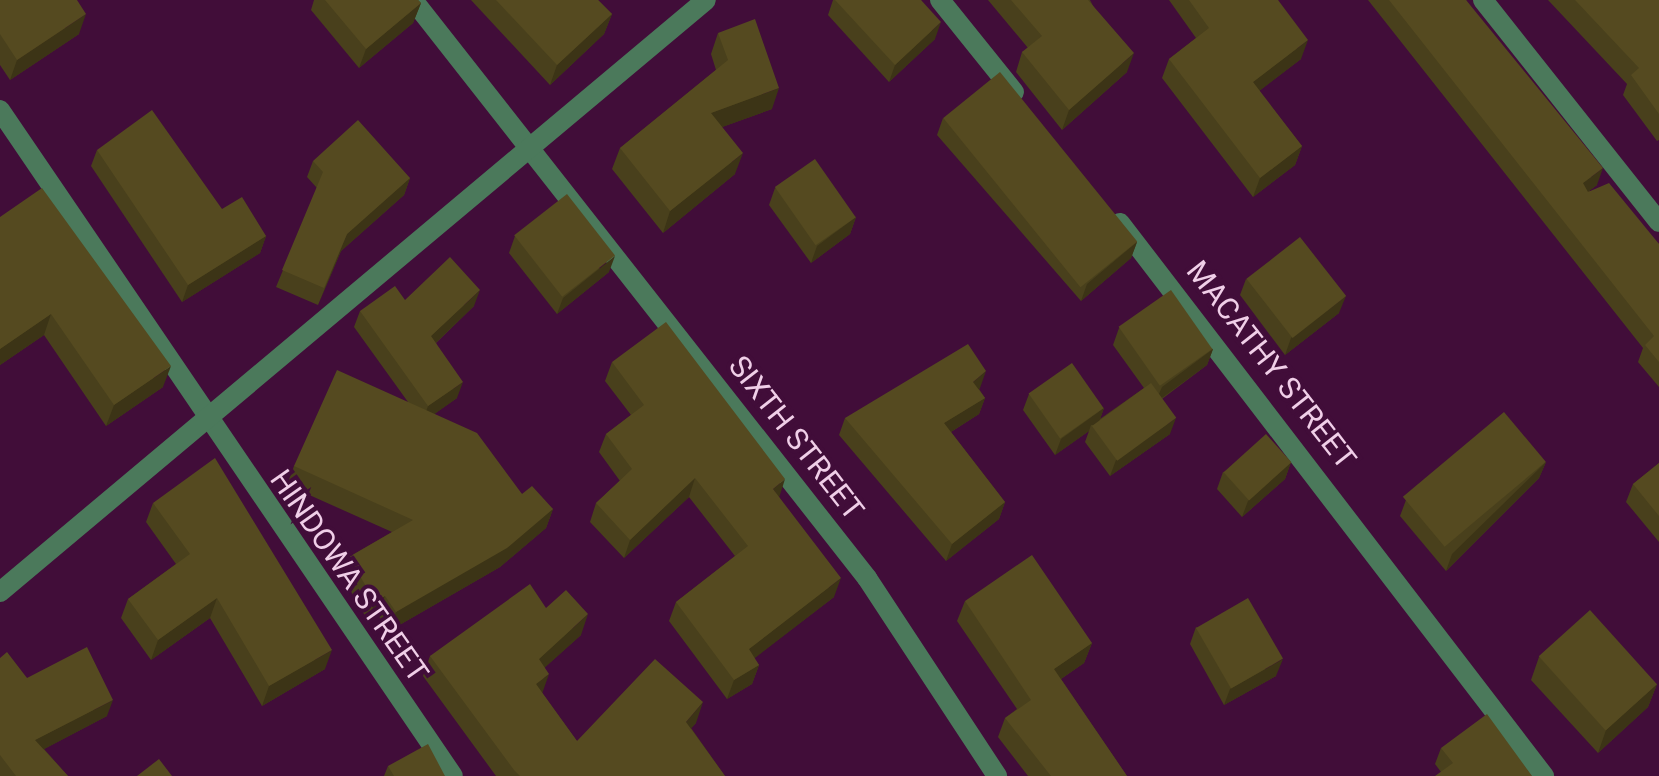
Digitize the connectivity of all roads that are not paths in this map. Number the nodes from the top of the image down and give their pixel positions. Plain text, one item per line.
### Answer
1 (412, 0) edge
2 (706, 0) edge
3 (940, 0) edge
4 (1483, 0) edge
5 (1026, 107) edge
6 (0, 110) edge
7 (533, 148) junction
8 (1100, 198) edge
9 (1659, 222) edge
10 (203, 418) junction
11 (0, 592) edge
12 (453, 776) edge
13 (996, 776) edge
14 (1544, 776) edge

1 - 7 street, SIXTH STREET
2 - 7 street
3 - 5 street
4 - 9 street
6 - 10 street, HINDOWA STREET
7 - 10 street
7 - 13 street, SIXTH STREET
8 - 14 street, MACATHY STREET
10 - 11 street
10 - 12 street, HINDOWA STREET

